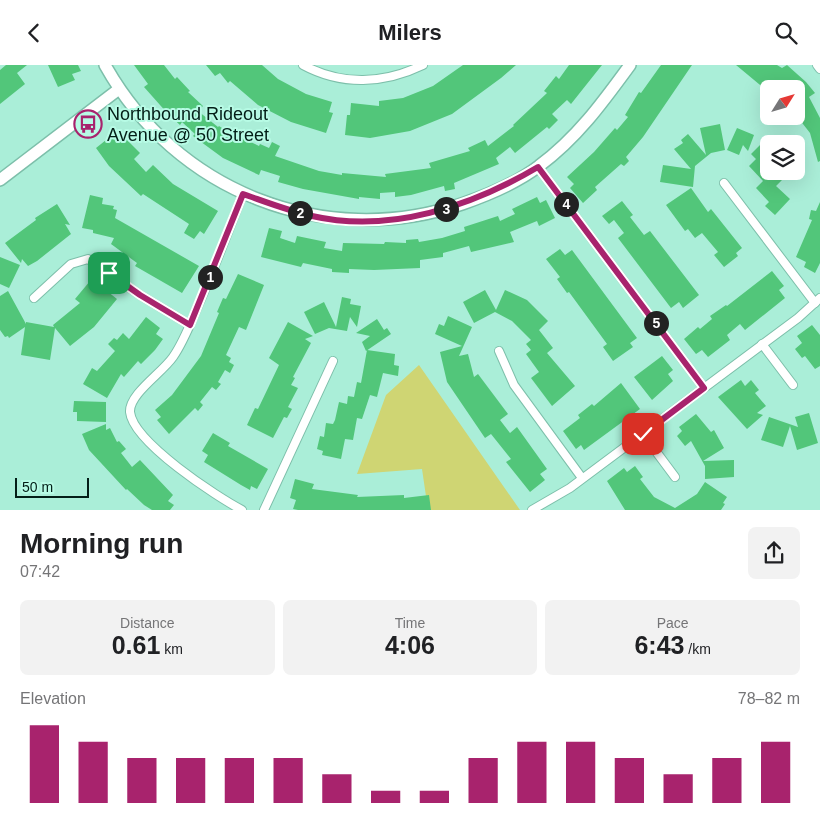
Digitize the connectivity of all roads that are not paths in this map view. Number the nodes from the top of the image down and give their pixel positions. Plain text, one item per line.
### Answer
1 (105, 65) edge
2 (303, 65) edge
3 (423, 65) edge
4 (630, 65) edge
5 (817, 65) edge
6 (820, 69) edge
7 (119, 89) junction
8 (538, 167) junction
9 (0, 180) edge
10 (724, 183) dead end
11 (243, 194) junction
12 (34, 298) dead end
13 (818, 300) edge
14 (190, 325) junction
15 (762, 344) junction
16 (499, 351) dead end
17 (333, 361) dead end
18 (793, 385) dead end
19 (704, 388) junction
20 (643, 434) junction
21 (675, 477) dead end
22 (582, 478) junction
23 (242, 510) edge
24 (264, 510) edge
25 (532, 510) edge

1 - 7 street
2 - 3 street
4 - 8 street
5 - 6 street
7 - 9 street
7 - 11 street
8 - 11 street
8 - 19 street
10 - 13 street
11 - 14 street
12 - 14 street
13 - 15 street
14 - 23 street
15 - 18 street
15 - 19 street
16 - 22 street
17 - 24 street
19 - 20 street
20 - 21 street
20 - 22 street
22 - 25 street

